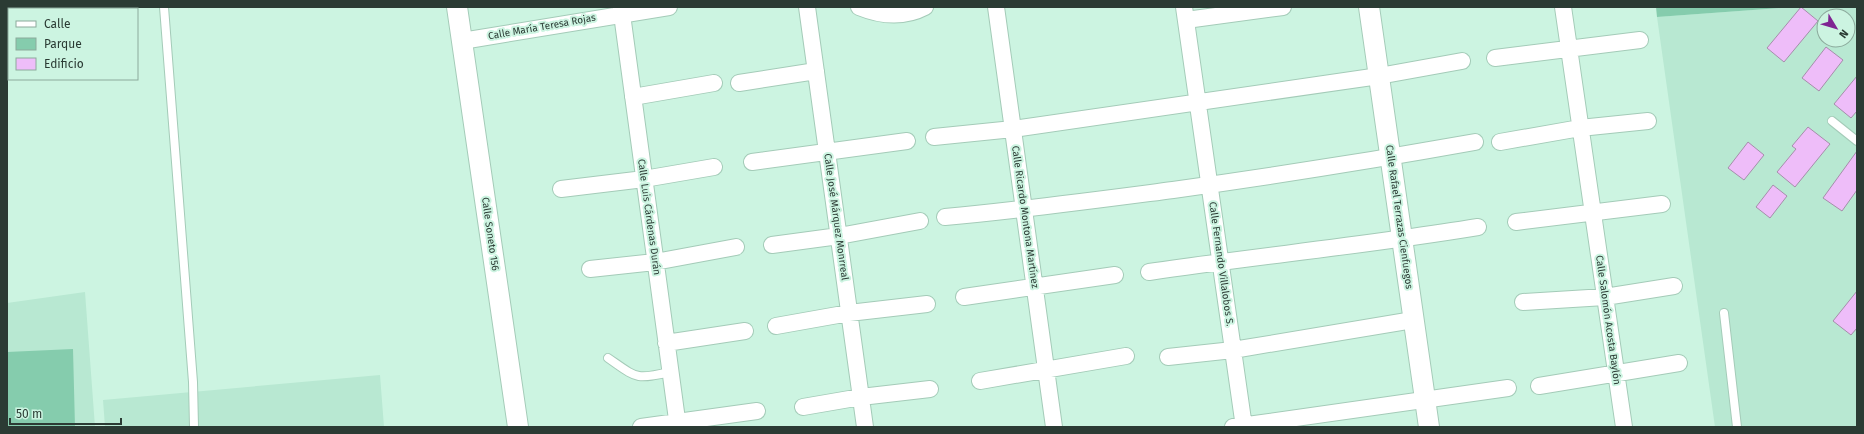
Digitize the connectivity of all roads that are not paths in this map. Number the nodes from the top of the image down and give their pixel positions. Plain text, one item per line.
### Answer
1 (164, 7) edge
2 (457, 7) edge
3 (669, 7) edge
4 (807, 7) edge
5 (859, 7) edge
6 (925, 7) edge
7 (996, 7) edge
8 (1283, 7) edge
9 (1369, 7) edge
10 (1563, 7) edge
11 (621, 10) edge
12 (1185, 14) edge
13 (1640, 40) dead end
14 (462, 41) junction
15 (1569, 48) junction
16 (1495, 58) dead end
17 (1462, 61) dead end
18 (816, 71) junction
19 (1379, 76) junction
20 (714, 83) dead end
21 (739, 83) dead end
22 (633, 97) junction
23 (1198, 101) junction
24 (1648, 121) dead end
25 (1832, 121) dead end
26 (1580, 128) junction
27 (1013, 129) junction
28 (934, 137) dead end
29 (907, 141) dead end
30 (1857, 141) edge
31 (1475, 142) dead end
32 (1500, 142) dead end
33 (827, 152) junction
34 (1390, 157) junction
35 (752, 162) dead end
36 (714, 167) dead end
37 (644, 179) junction
38 (1210, 184) junction
39 (561, 189) dead end
40 (1662, 204) dead end
41 (1024, 210) junction
42 (1593, 213) junction
43 (945, 217) dead end
44 (920, 221) dead end
45 (1516, 222) dead end
46 (1478, 227) dead end
47 (839, 236) junction
48 (1402, 240) junction
49 (772, 245) dead end
50 (736, 247) dead end
51 (655, 262) junction
52 (1220, 262) junction
53 (590, 269) dead end
54 (1149, 272) dead end
55 (1115, 275) dead end
56 (1035, 286) junction
57 (1674, 286) dead end
58 (964, 297) dead end
59 (1605, 297) junction
60 (1523, 302) dead end
61 (927, 304) dead end
62 (849, 313) junction
63 (1724, 313) dead end
64 (1413, 320) junction
65 (776, 326) dead end
66 (745, 331) dead end
67 (666, 343) junction
68 (1233, 350) junction
69 (1126, 356) dead end
70 (1168, 357) dead end
71 (608, 358) dead end
72 (1679, 363) dead end
73 (1046, 370) junction
74 (670, 372) junction
75 (1616, 373) junction
76 (980, 381) dead end
77 (1539, 386) dead end
78 (1508, 388) dead end
79 (930, 389) dead end
80 (861, 397) junction
81 (1425, 399) junction
82 (802, 407) dead end
83 (757, 411) dead end
84 (677, 425) edge
85 (1240, 426) edge
86 (194, 427) edge
87 (518, 427) edge
88 (641, 427) edge
89 (865, 427) edge
90 (1054, 427) edge
91 (1429, 427) edge
92 (1624, 427) edge
93 (1737, 427) edge

1 - 86 lane
2 - 14 street, Calle Soneto 156
3 - 11 street, Calle María Teresa Rojas
4 - 18 street, Calle José Márquez Monrreal
5 - 6 street
7 - 27 street, Calle Ricardo Montona Martínez
8 - 12 street
9 - 19 street, Calle Rafael Terrazas Cienfuegos
10 - 15 street, Calle Salomón Acosta Baylón
11 - 14 street, Calle María Teresa Rojas
11 - 22 street, Calle Luis Cárdenas Durán
12 - 23 street, Calle Fernando Villalobos S.
13 - 15 street
14 - 87 street, Calle Soneto 156
15 - 16 street
15 - 26 street, Calle Salomón Acosta Baylón
17 - 19 street
18 - 21 street
18 - 33 street, Calle José Márquez Monrreal
19 - 23 street
19 - 34 street, Calle Rafael Terrazas Cienfuegos
20 - 22 street
22 - 37 street, Calle Luis Cárdenas Durán
23 - 27 street
23 - 38 street, Calle Fernando Villalobos S.
24 - 26 street
25 - 30 lane
26 - 32 street
26 - 42 street, Calle Salomón Acosta Baylón
27 - 28 street
27 - 41 street, Calle Ricardo Montona Martínez
29 - 33 street
31 - 34 street
33 - 35 street
33 - 47 street, Calle José Márquez Monrreal
34 - 38 street
34 - 48 street, Calle Rafael Terrazas Cienfuegos
36 - 37 street
37 - 39 street
37 - 51 street, Calle Luis Cárdenas Durán
38 - 41 street
38 - 52 street, Calle Fernando Villalobos S.
40 - 42 street
41 - 43 street
41 - 56 street, Calle Ricardo Montona Martínez
42 - 45 street
42 - 59 street, Calle Salomón Acosta Baylón
44 - 47 street
46 - 48 street
47 - 49 street
47 - 62 street, Calle José Márquez Monrreal
48 - 52 street
48 - 64 street, Calle Rafael Terrazas Cienfuegos
50 - 51 street
51 - 53 street
51 - 67 street, Calle Luis Cárdenas Durán
52 - 54 street
52 - 68 street, Calle Fernando Villalobos S.
55 - 56 street
56 - 58 street
56 - 73 street, Calle Ricardo Montona Martínez
57 - 59 street
59 - 60 street
59 - 75 street, Calle Salomón Acosta Baylón
61 - 62 street
62 - 65 street
62 - 80 street, Calle José Márquez Monrreal
63 - 93 lane
64 - 68 street
64 - 81 street, Calle Rafael Terrazas Cienfuegos
66 - 67 street
67 - 74 street, Calle Luis Cárdenas Durán
68 - 70 street
68 - 85 street, Calle Fernando Villalobos S.
69 - 73 street
71 - 74 lane
72 - 75 street
73 - 76 street
73 - 90 street, Calle Ricardo Montona Martínez
74 - 84 street, Calle Luis Cárdenas Durán
75 - 77 street
75 - 92 street, Calle Salomón Acosta Baylón
78 - 81 street
79 - 80 street
80 - 82 street
80 - 89 street, Calle José Márquez Monrreal
81 - 85 street
81 - 91 street, Calle Rafael Terrazas Cienfuegos
83 - 84 street
84 - 88 street

